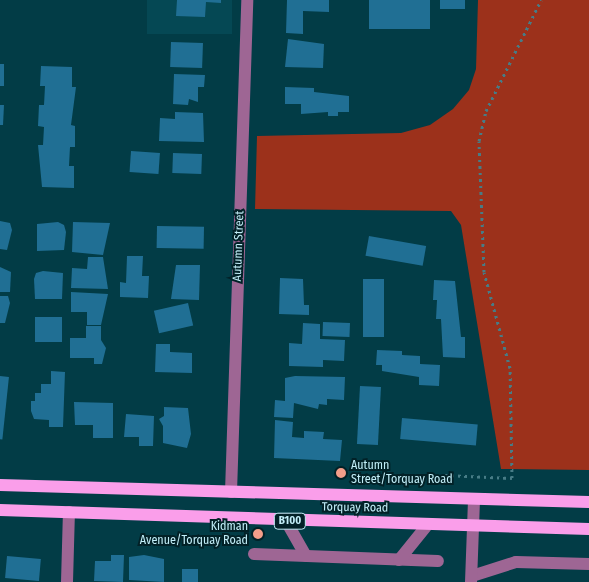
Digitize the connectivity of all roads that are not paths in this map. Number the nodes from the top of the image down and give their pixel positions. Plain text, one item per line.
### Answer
1 (247, 0) edge
2 (0, 485) edge
3 (232, 492) junction
4 (474, 499) junction
5 (589, 502) edge
6 (0, 510) edge
7 (69, 512) junction
8 (286, 521) junction
9 (428, 524) junction
10 (474, 525) junction
11 (589, 529) edge
12 (254, 554) dead end
13 (306, 556) junction
14 (399, 560) junction
15 (438, 562) dead end
16 (589, 564) edge
17 (472, 579) edge
18 (67, 582) edge

1 - 3 street, Autumn Street
2 - 3 main road, Torquay Road / B100
3 - 4 main road, Torquay Road / B100
4 - 5 main road, Torquay Road / B100
4 - 10 street
6 - 7 main road, Torquay Road / B100
7 - 8 main road, Torquay Road / B100
7 - 18 street
8 - 9 main road, Torquay Road / B100
8 - 13 street
9 - 10 main road, Torquay Road / B100
9 - 14 street
10 - 11 main road, Torquay Road / B100
10 - 17 street
12 - 13 street
13 - 14 street
14 - 15 street
16 - 17 street

